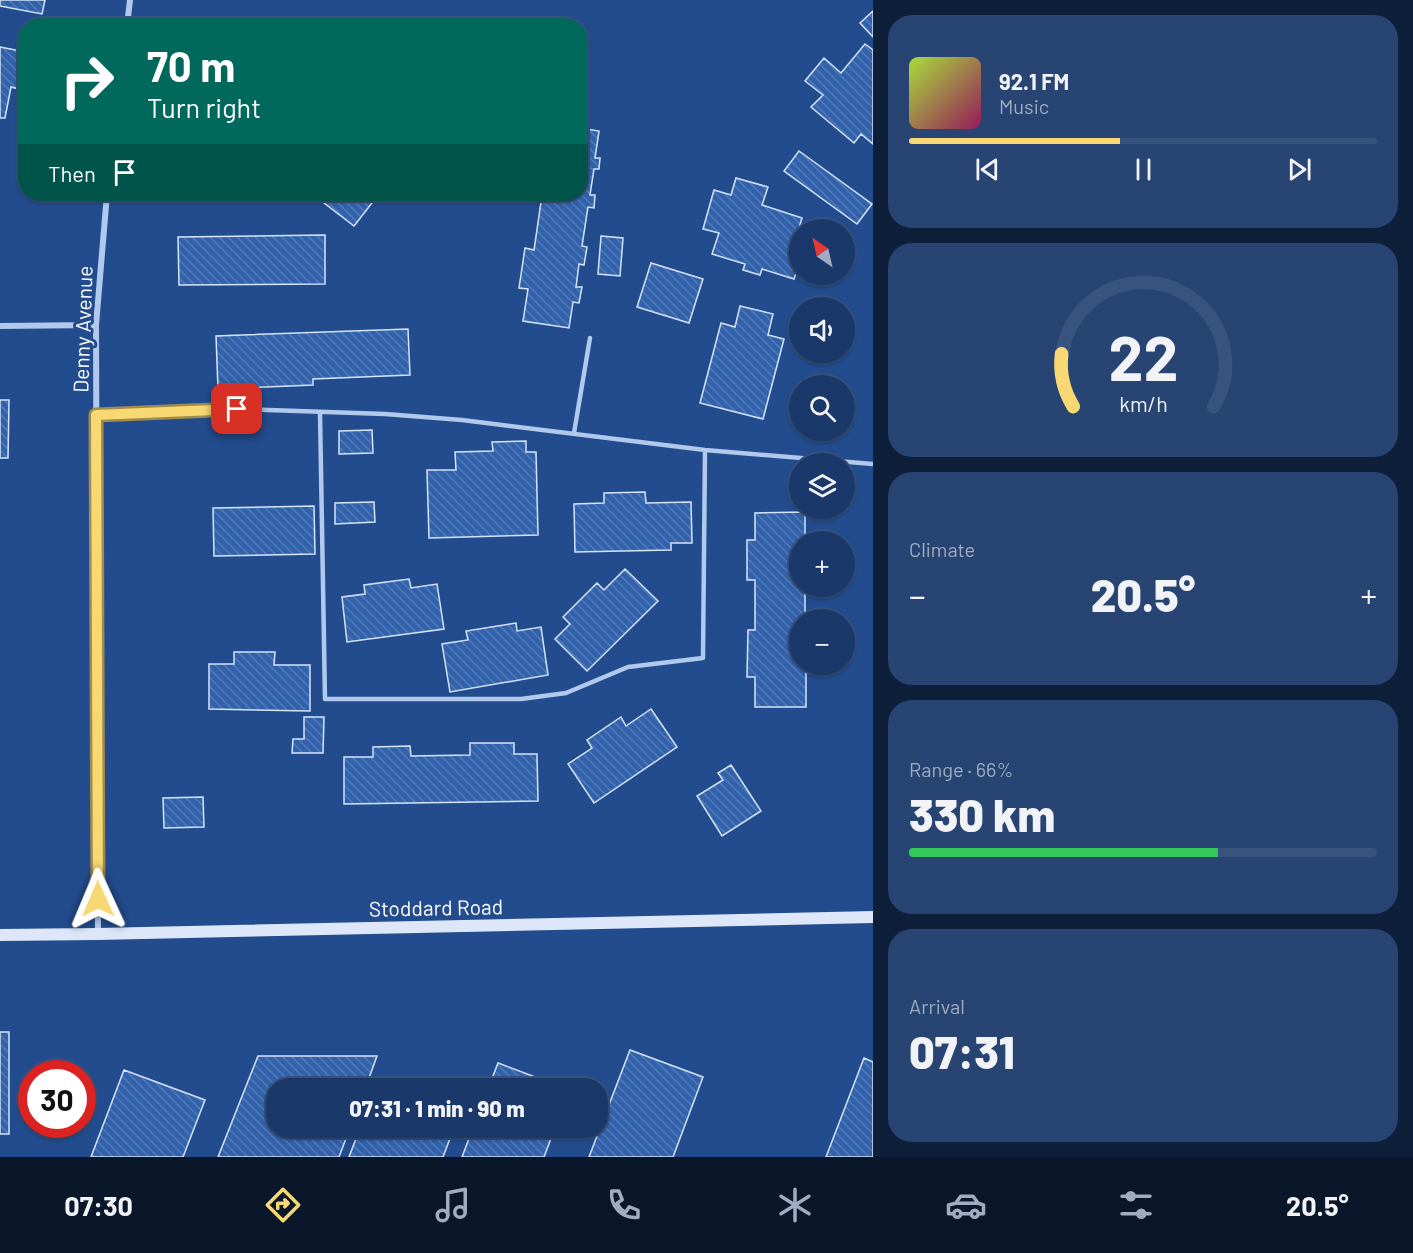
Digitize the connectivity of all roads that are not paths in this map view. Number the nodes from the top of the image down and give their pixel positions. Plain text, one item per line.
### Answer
1 (130, 0) edge
2 (128, 18) edge
3 (106, 201) edge
4 (96, 325) junction
5 (0, 326) edge
6 (590, 338) dead end
7 (320, 413) junction
8 (96, 415) junction
9 (574, 433) junction
10 (705, 450) junction
11 (873, 464) edge
12 (873, 917) edge
13 (98, 934) junction
14 (0, 935) edge

1 - 2 street
3 - 4 street, Denny Avenue
4 - 5 street
4 - 8 street, Denny Avenue
6 - 9 lane
7 - 8 lane
7 - 9 lane
7 - 10 lane
8 - 13 street, Denny Avenue
9 - 10 lane
10 - 11 lane
12 - 13 main road, Stoddard Road
13 - 14 main road, Stoddard Road

